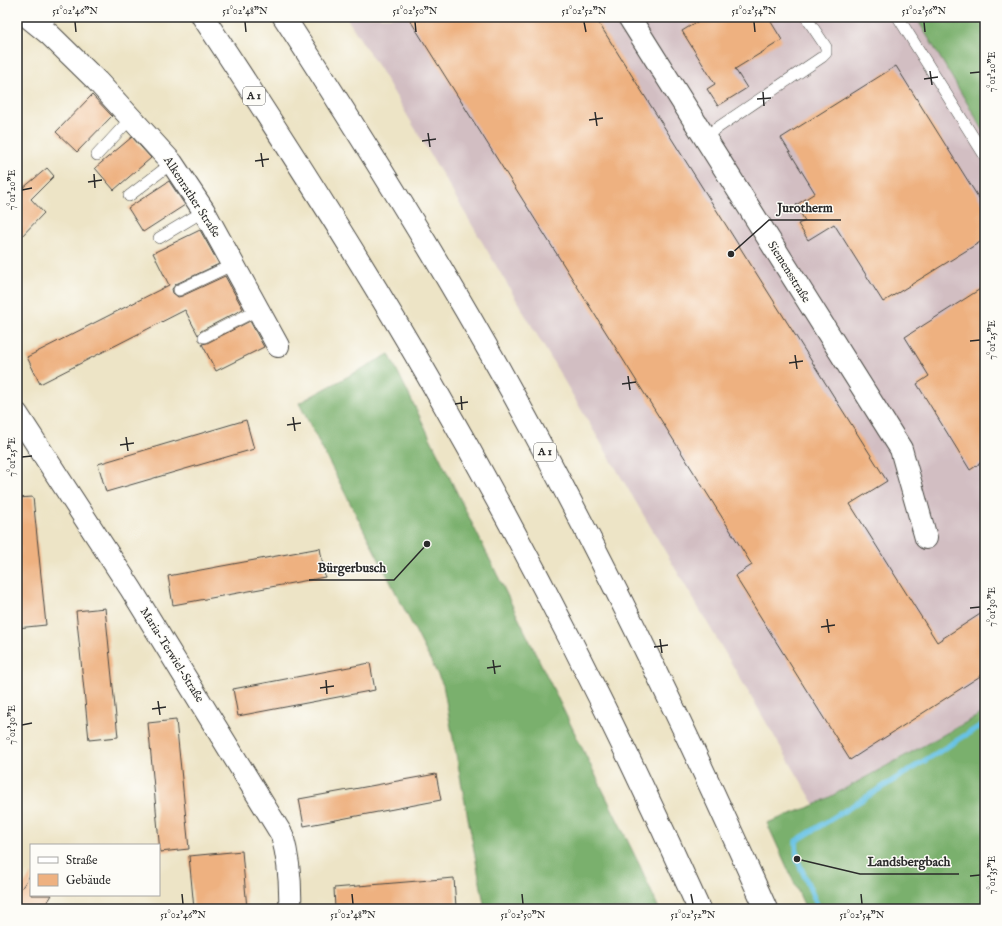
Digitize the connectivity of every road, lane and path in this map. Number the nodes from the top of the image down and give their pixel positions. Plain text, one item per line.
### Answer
1 (203, 17) edge
2 (284, 17) edge
3 (630, 17) edge
4 (806, 17) edge
5 (898, 17) edge
6 (40, 21) edge
7 (132, 117) junction
8 (704, 136) junction
9 (97, 155) dead end
10 (985, 156) edge
11 (172, 163) junction
12 (129, 196) dead end
13 (204, 211) junction
14 (159, 238) dead end
15 (234, 264) junction
16 (179, 290) dead end
17 (259, 309) junction
18 (204, 337) dead end
19 (278, 346) dead end
20 (17, 414) edge
21 (926, 538) dead end
22 (290, 909) edge
23 (699, 909) edge
24 (766, 909) edge

1 - 23 main road, A 1
2 - 24 main road, A 1
3 - 8 main road, Siemensstraße
4 - 8 lane
5 - 10 lane
6 - 7 main road, Alkenrather Straße
7 - 9 lane
7 - 11 main road, Alkenrather Straße
8 - 21 main road, Siemensstraße
11 - 12 lane
11 - 13 main road, Alkenrather Straße
13 - 14 lane
13 - 15 main road, Alkenrather Straße
15 - 16 lane
15 - 17 main road, Alkenrather Straße
17 - 18 lane
17 - 19 main road, Alkenrather Straße
20 - 22 main road, Maria-Terwiel-Straße

